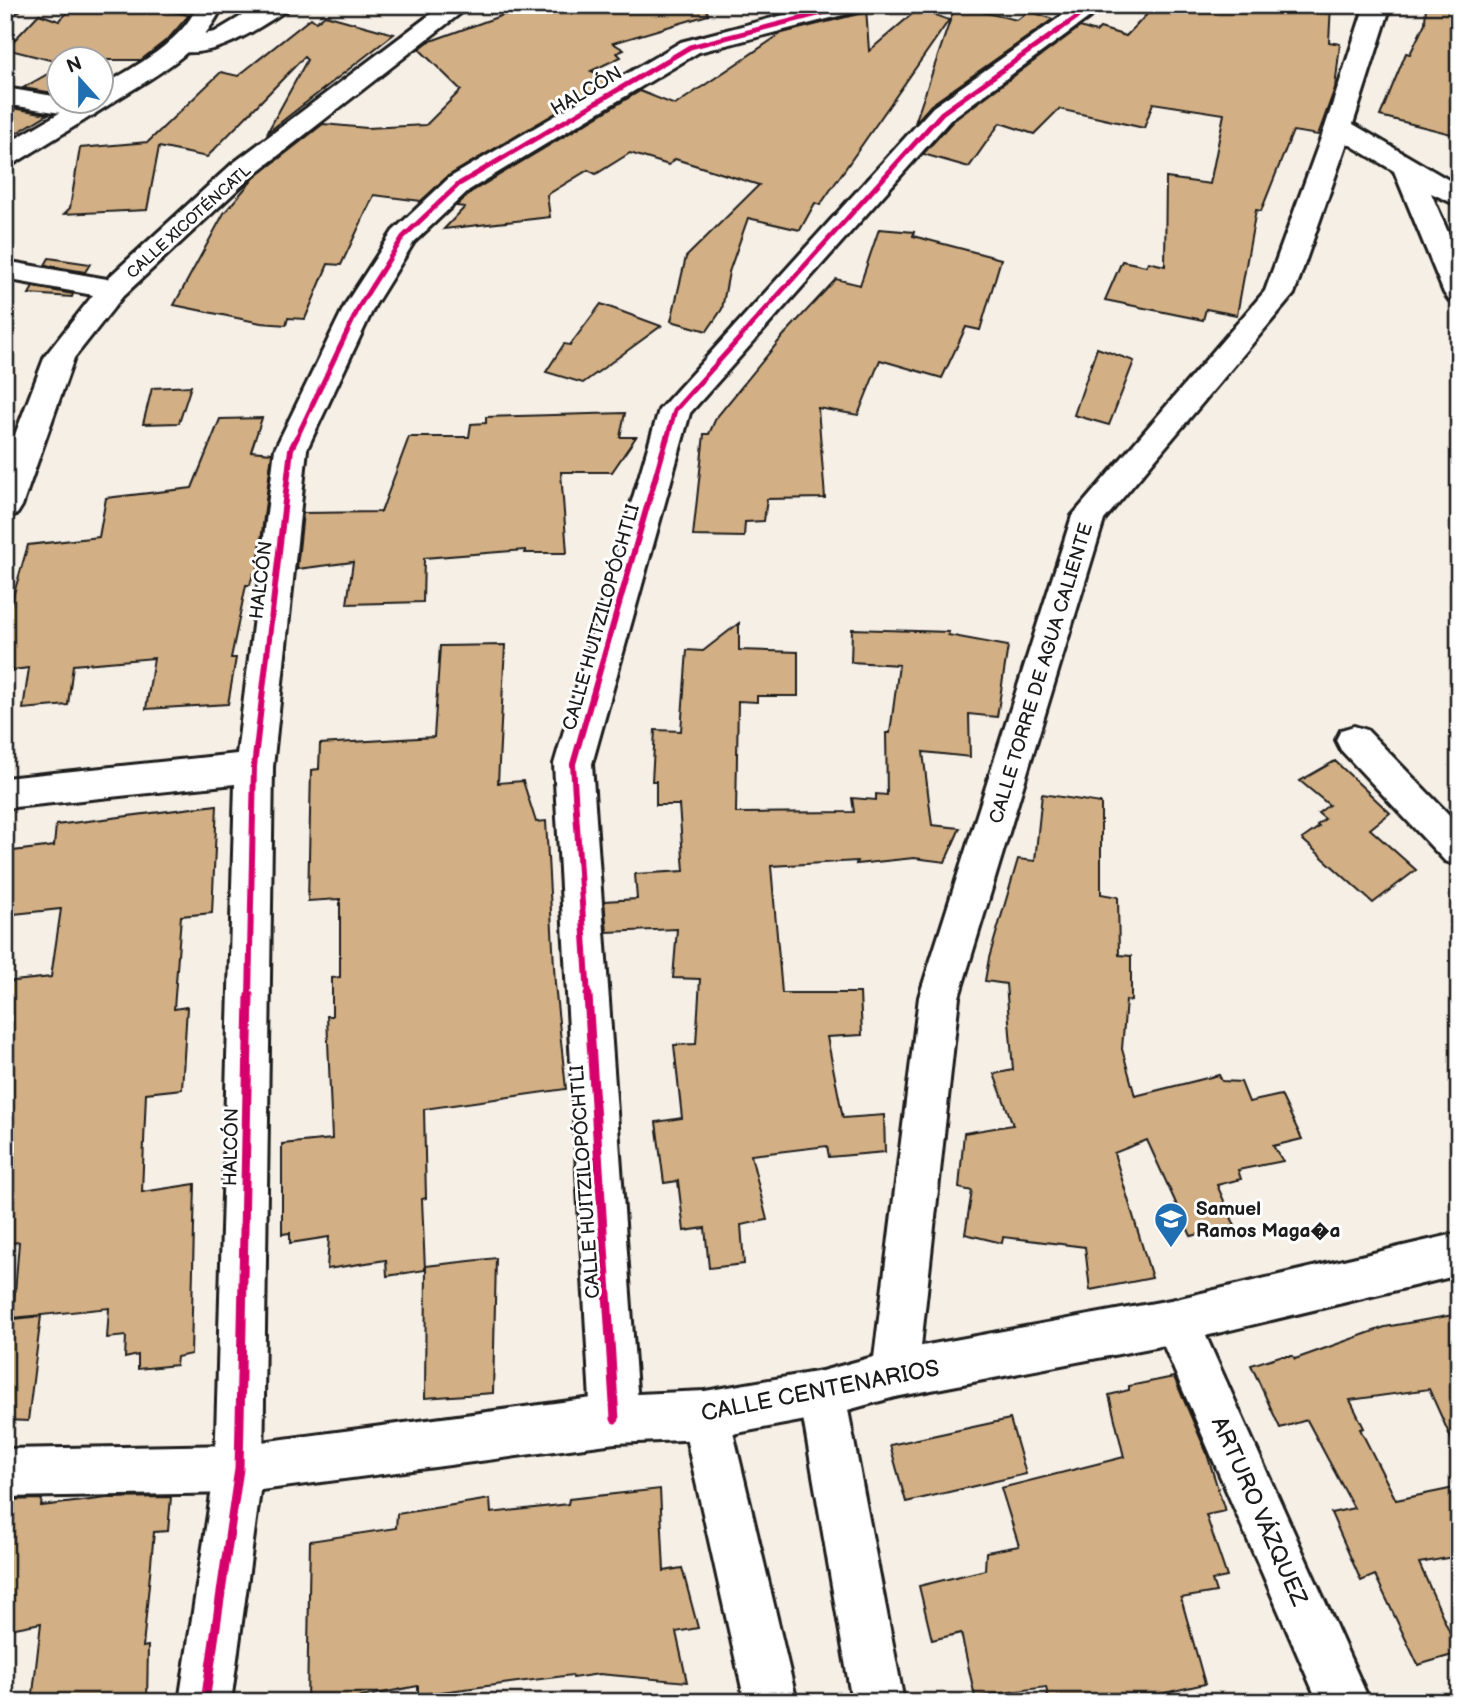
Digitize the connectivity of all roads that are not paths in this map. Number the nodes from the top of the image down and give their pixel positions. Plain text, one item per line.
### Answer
1 (211, 5) edge
2 (278, 5) edge
3 (459, 5) edge
4 (853, 5) edge
5 (1094, 5) edge
6 (1378, 5) edge
7 (180, 45) junction
8 (116, 88) edge
9 (5, 96) edge
10 (46, 99) edge
11 (73, 116) edge
12 (1339, 127) junction
13 (5, 157) edge
14 (1406, 167) junction
15 (1459, 198) edge
16 (5, 270) edge
17 (113, 289) junction
18 (1459, 293) edge
19 (5, 506) edge
20 (1354, 740) dead end
21 (254, 767) junction
22 (5, 793) edge
23 (1459, 850) edge
24 (1459, 1254) edge
25 (1176, 1321) junction
26 (895, 1374) junction
27 (822, 1394) junction
28 (705, 1415) junction
29 (615, 1419) junction
30 (239, 1469) junction
31 (5, 1473) edge
32 (208, 1694) edge
33 (771, 1702) edge
34 (878, 1702) edge
35 (1344, 1702) edge

1 - 7 street
2 - 7 street
3 - 17 street, CALLE XICOTÉNCATL
4 - 21 street, HALCÓN
5 - 29 street, CALLE HUITZILOPÓCHTLI
6 - 12 street, CALLE TORRE DE AGUA CALIENTE
7 - 8 street
9 - 10 street
11 - 13 street
12 - 14 street
12 - 26 street, CALLE TORRE DE AGUA CALIENTE
14 - 15 street
14 - 18 street
16 - 17 street
17 - 19 street, CALLE XICOTÉNCATL
20 - 23 street
21 - 22 street
21 - 30 street, HALCÓN
24 - 25 street, CALLE CENTENARIOS
25 - 26 street, CALLE CENTENARIOS
25 - 35 street, ARTURO VÁZQUEZ
26 - 27 street, CALLE CENTENARIOS
27 - 28 street, CALLE CENTENARIOS
27 - 34 street
28 - 29 street, CALLE CENTENARIOS
28 - 33 street
29 - 30 street, CALLE CENTENARIOS
30 - 31 street, CALLE CENTENARIOS
30 - 32 street, HALCÓN

